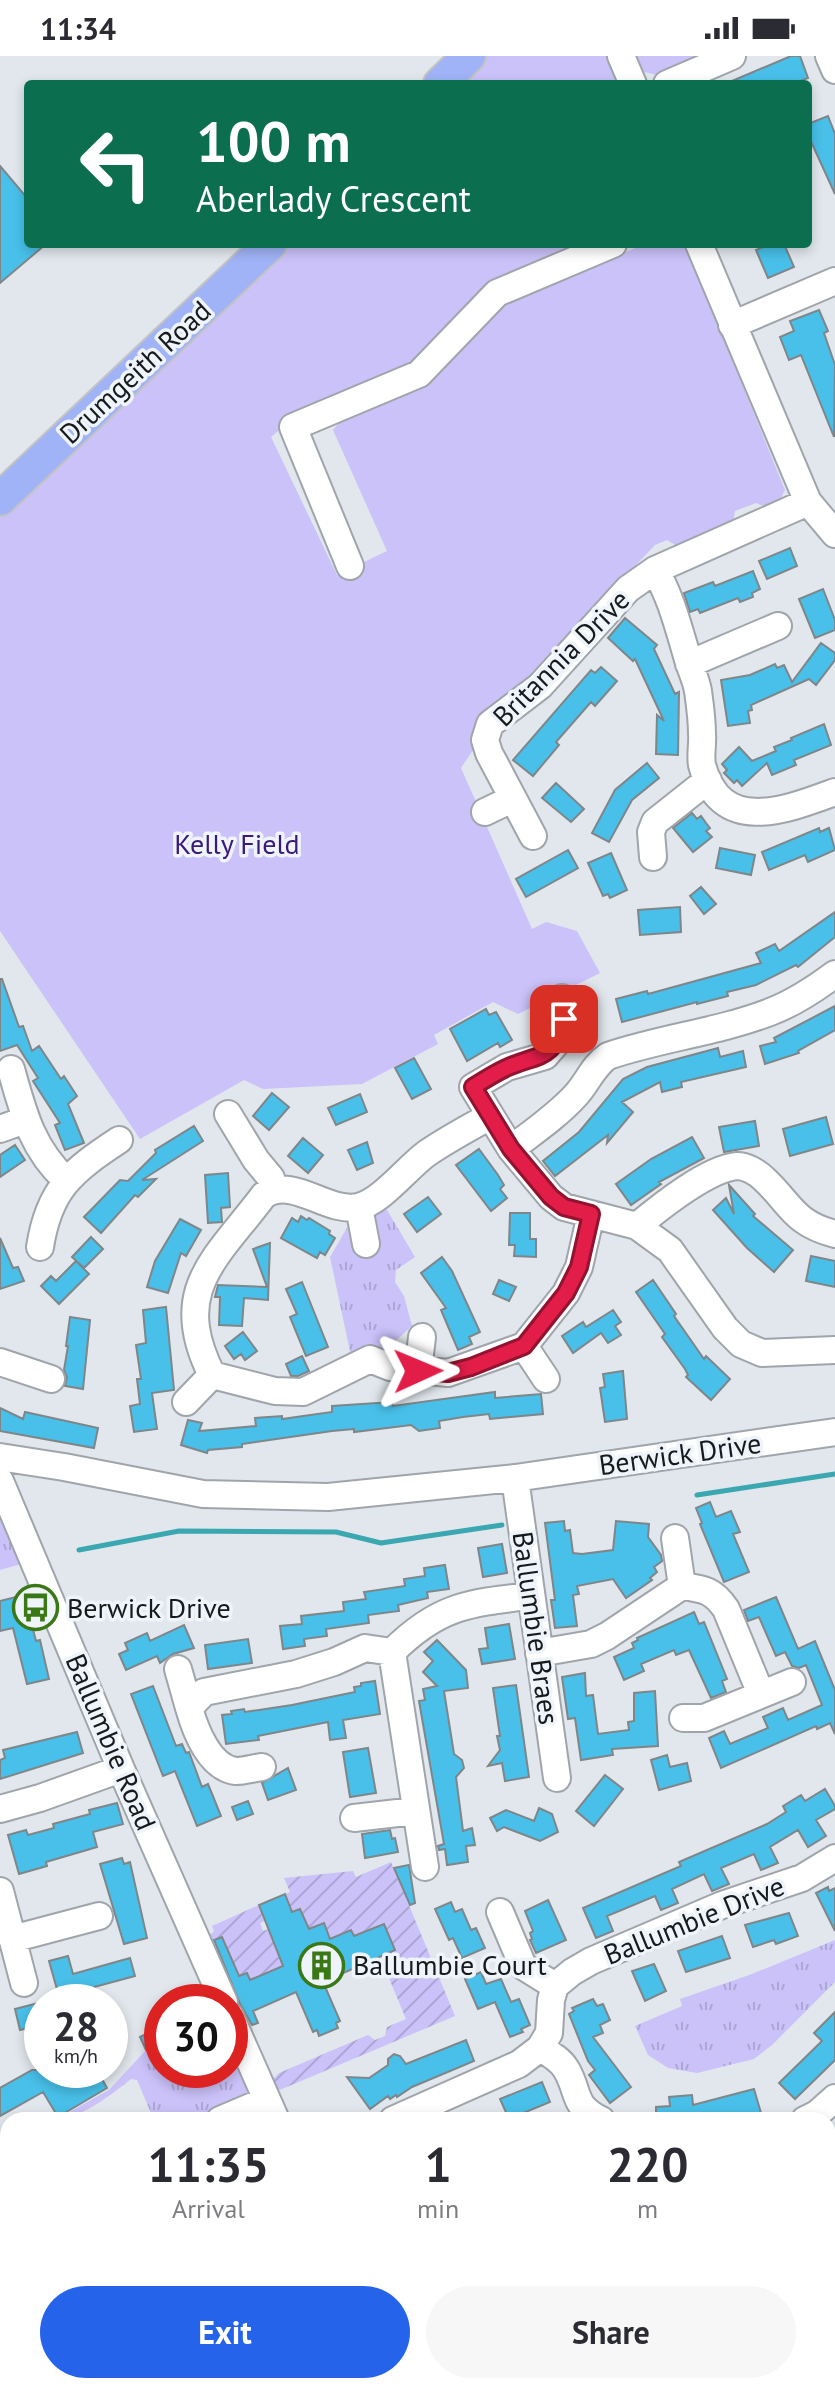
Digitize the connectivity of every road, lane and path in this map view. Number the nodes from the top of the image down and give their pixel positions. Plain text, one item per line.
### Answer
1 (469, 56) edge
2 (621, 56) edge
3 (732, 56) edge
4 (829, 56) edge
5 (835, 70) edge
6 (444, 80) edge
7 (631, 80) edge
8 (676, 80) edge
9 (266, 248) edge
10 (604, 248) edge
11 (701, 248) edge
12 (835, 281) edge
13 (732, 325) junction
14 (0, 499) edge
15 (808, 502) junction
16 (835, 534) edge
17 (350, 566) dead end
18 (655, 570) junction
19 (778, 626) dead end
20 (689, 664) junction
21 (708, 780) junction
22 (835, 792) edge
23 (512, 799) junction
24 (485, 812) dead end
25 (533, 836) dead end
26 (653, 857) dead end
27 (835, 974) edge
28 (562, 998) dead end
29 (11, 1069) dead end
30 (228, 1114) dead end
31 (490, 1116) junction
32 (25, 1120) junction
33 (0, 1129) edge
34 (119, 1140) dead end
35 (511, 1149) junction
36 (66, 1180) junction
37 (274, 1188) junction
38 (359, 1207) junction
39 (591, 1214) junction
40 (637, 1226) junction
41 (835, 1234) edge
42 (366, 1244) dead end
43 (40, 1247) dead end
44 (422, 1337) dead end
45 (524, 1346) junction
46 (835, 1350) edge
47 (0, 1362) edge
48 (418, 1371) junction
49 (212, 1375) junction
50 (51, 1379) dead end
51 (546, 1379) dead end
52 (186, 1402) dead end
53 (835, 1432) edge
54 (0, 1466) edge
55 (515, 1478) junction
56 (675, 1538) dead end
57 (682, 1586) junction
58 (530, 1596) junction
59 (392, 1652) junction
60 (539, 1653) junction
61 (178, 1669) dead end
62 (792, 1682) dead end
63 (761, 1694) junction
64 (189, 1708) junction
65 (683, 1718) dead end
66 (262, 1767) dead end
67 (121, 1769) junction
68 (557, 1778) dead end
69 (0, 1809) edge
70 (415, 1811) junction
71 (354, 1818) dead end
72 (835, 1858) edge
73 (425, 1867) dead end
74 (0, 1891) edge
75 (500, 1912) dead end
76 (99, 1916) dead end
77 (12, 1939) junction
78 (24, 1983) dead end
79 (216, 1984) edge
80 (555, 1986) junction
81 (540, 2048) junction
82 (248, 2057) edge
83 (835, 2098) edge
84 (271, 2110) edge
85 (411, 2112) edge
86 (586, 2112) edge
87 (819, 2112) edge

1 - 6 main road
2 - 7 street
3 - 8 street
4 - 5 street
9 - 14 main road, Drumgeith Road
10 - 17 street
11 - 13 street
12 - 13 street
13 - 15 street
15 - 16 street
15 - 18 street, Britannia Drive
18 - 20 street
18 - 23 street, Britannia Drive
19 - 20 street
20 - 21 street
21 - 22 street
21 - 26 street
23 - 24 street
23 - 25 street, Britannia Drive
27 - 35 street
28 - 31 street
29 - 32 street
30 - 37 street
31 - 35 street
31 - 38 street
32 - 33 street
32 - 36 street
34 - 36 street
35 - 39 street
36 - 43 street
37 - 38 street
37 - 49 street
38 - 42 street
39 - 40 street
39 - 45 street
40 - 41 street
40 - 46 street
44 - 48 street
45 - 48 street
45 - 51 street
47 - 50 street
48 - 49 street
49 - 52 street
53 - 55 street, Berwick Drive
54 - 55 street, Berwick Drive
54 - 67 street, Ballumbie Road
55 - 58 street, Ballumbie Braes
56 - 57 street
57 - 60 street
57 - 63 street
58 - 59 street
58 - 60 street, Ballumbie Braes
59 - 64 street
59 - 70 street
60 - 68 street, Ballumbie Braes
61 - 64 street
62 - 63 street
63 - 65 street
64 - 66 street
67 - 69 street
67 - 79 street, Ballumbie Road
70 - 71 street
70 - 73 street
72 - 80 street, Ballumbie Drive
74 - 77 street
75 - 80 street
76 - 77 street
77 - 78 street
80 - 81 street
81 - 85 street
81 - 86 street
82 - 84 street
83 - 87 street

